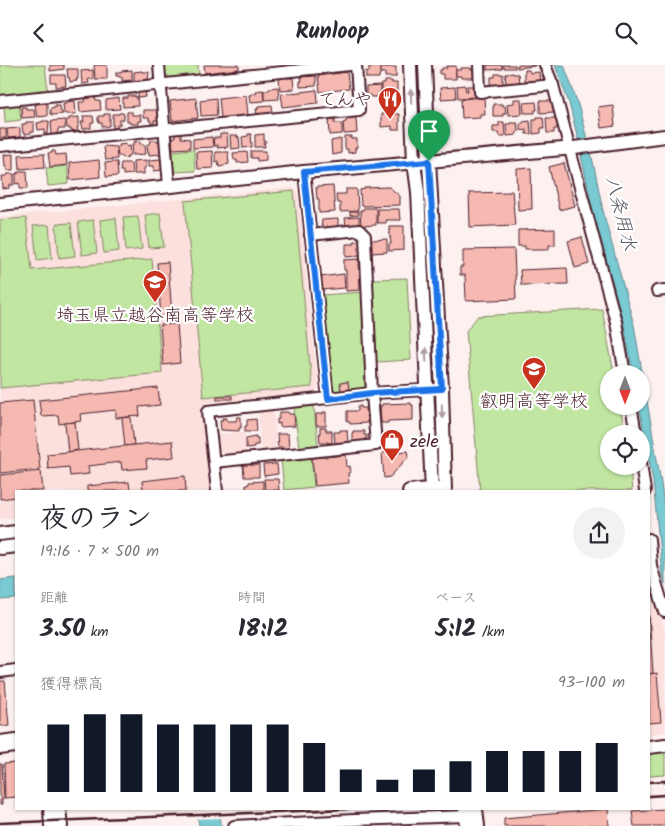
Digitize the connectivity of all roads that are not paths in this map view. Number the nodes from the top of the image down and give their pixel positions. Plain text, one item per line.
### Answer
1 (158, 65) edge
2 (350, 65) edge
3 (356, 65) edge
4 (410, 65) edge
5 (425, 65) edge
6 (479, 65) edge
7 (544, 65) edge
8 (160, 84) junction
9 (554, 85) junction
10 (0, 101) edge
11 (164, 130) junction
12 (665, 136) edge
13 (0, 147) edge
14 (575, 147) junction
15 (429, 161) junction
16 (414, 162) junction
17 (304, 172) junction
18 (169, 186) junction
19 (0, 204) edge
20 (310, 235) junction
21 (624, 365) edge
22 (442, 389) junction
23 (428, 390) junction
24 (372, 393) junction
25 (328, 399) junction
26 (214, 462) junction
27 (643, 475) edge
28 (445, 489) edge
29 (218, 490) edge
30 (431, 490) edge
31 (645, 490) edge
32 (15, 532) edge
33 (0, 534) edge
34 (15, 546) edge
35 (0, 548) edge
36 (650, 552) edge
37 (665, 612) edge
38 (15, 670) edge
39 (0, 672) edge
40 (15, 739) edge
41 (0, 741) edge
42 (665, 745) edge
43 (15, 747) edge
44 (650, 747) edge
45 (0, 749) edge
46 (50, 810) edge
47 (59, 810) edge
48 (468, 815) edge
49 (51, 826) edge
50 (61, 826) edge
51 (234, 826) edge
52 (478, 826) edge

1 - 8 street
2 - 8 street
3 - 11 street
16 -> 4 street
5 - 15 street
6 - 9 street
7 - 9 street
8 - 10 street
8 - 11 street
9 - 14 street
11 - 13 street
11 - 18 street
12 - 14 street
14 - 15 street
14 - 21 street
15 - 16 street
15 - 22 street
16 - 17 street
23 -> 16 street
17 - 18 street
17 - 20 street
18 - 19 street
20 - 24 street
20 - 25 street
22 - 23 street
22 -> 28 street
23 - 24 street
23 - 30 street
24 - 25 street
24 - 26 street
25 - 26 street
26 - 29 street
27 - 31 street
28 - 30 street
32 - 33 street
34 - 35 street
36 - 37 street
38 - 39 street
40 - 41 street
42 - 44 street
43 - 45 street
46 - 49 street
47 - 50 street
48 - 51 street
48 - 52 street

